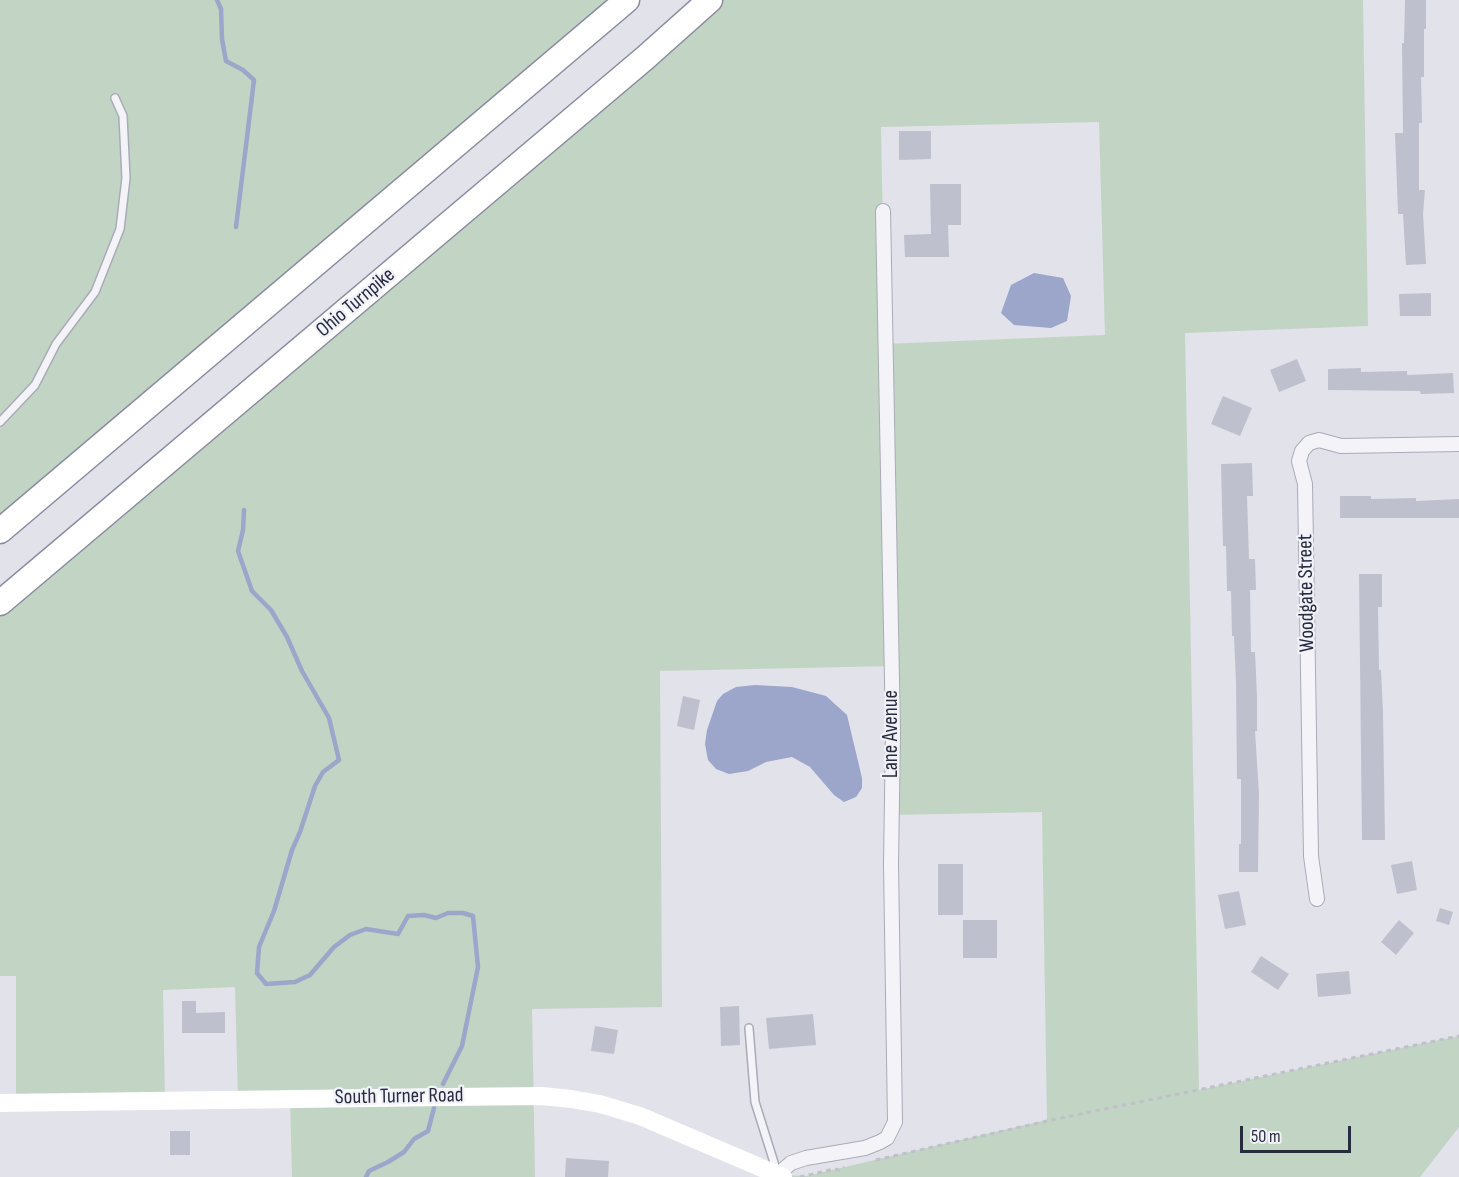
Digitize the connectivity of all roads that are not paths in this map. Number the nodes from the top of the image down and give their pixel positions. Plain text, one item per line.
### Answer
1 (627, 0) edge
2 (710, 0) edge
3 (115, 98) dead end
4 (883, 211) dead end
5 (0, 422) edge
6 (1459, 444) edge
7 (0, 531) edge
8 (0, 603) edge
9 (1317, 899) dead end
10 (749, 1028) dead end
11 (0, 1103) edge
12 (780, 1176) edge

1 - 7 highway
2 - 8 highway, Ohio Turnpike
3 - 5 lane
4 - 12 street, Lane Avenue
6 - 9 street, Woodgate Street
10 - 12 lane
11 - 12 street, South Turner Road

